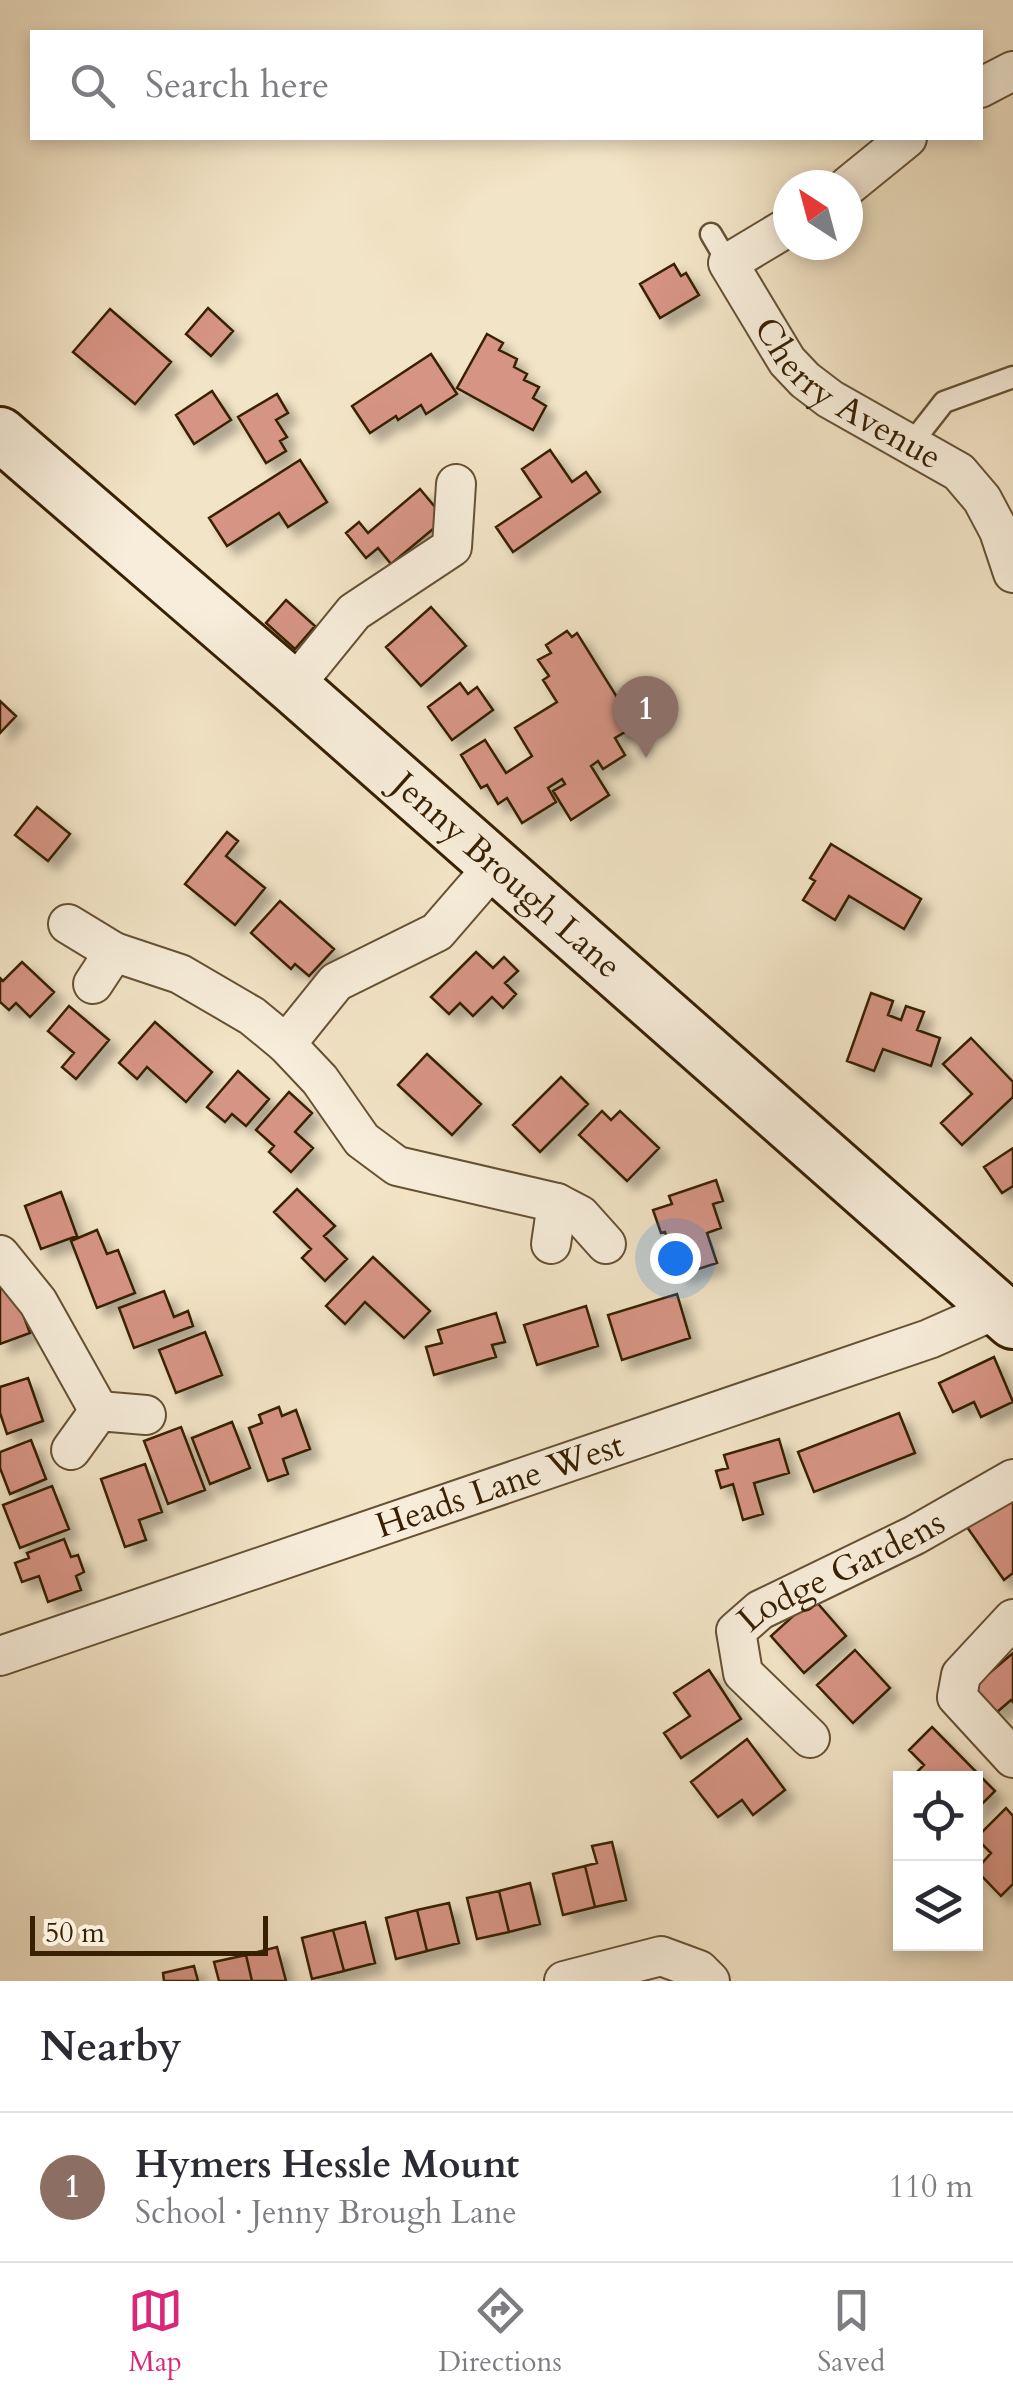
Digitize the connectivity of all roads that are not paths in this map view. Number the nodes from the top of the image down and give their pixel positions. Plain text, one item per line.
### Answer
1 (1013, 71) edge
2 (983, 86) edge
3 (905, 140) edge
4 (863, 174) edge
5 (773, 232) edge
6 (1013, 377) edge
7 (0, 434) edge
8 (911, 444) junction
9 (456, 484) dead end
10 (1013, 573) edge
11 (293, 687) junction
12 (495, 865) junction
13 (68, 924) dead end
14 (114, 952) junction
15 (93, 984) dead end
16 (286, 1044) junction
17 (557, 1203) junction
18 (550, 1244) dead end
19 (606, 1244) dead end
20 (0, 1256) edge
21 (1005, 1316) edge
22 (99, 1411) junction
23 (146, 1415) dead end
24 (72, 1450) dead end
25 (1013, 1479) edge
26 (1013, 1618) edge
27 (0, 1656) edge
28 (810, 1738) dead end
29 (1013, 1758) edge
30 (564, 1981) edge
31 (710, 1981) edge

1 - 2 street
3 - 4 street
5 - 8 street, Cherry Avenue
6 - 8 lane
7 - 11 street, Jenny Brough Lane
8 - 10 street, Cherry Avenue
9 - 11 street
11 - 12 street, Jenny Brough Lane
12 - 16 street
12 - 21 street, Jenny Brough Lane
13 - 14 street
14 - 15 street
14 - 16 street
16 - 17 street
17 - 18 street
17 - 19 street
20 - 22 street
21 - 27 street, Heads Lane West
22 - 23 street
22 - 24 street
25 - 28 street, Lodge Gardens
26 - 29 street
30 - 31 street

